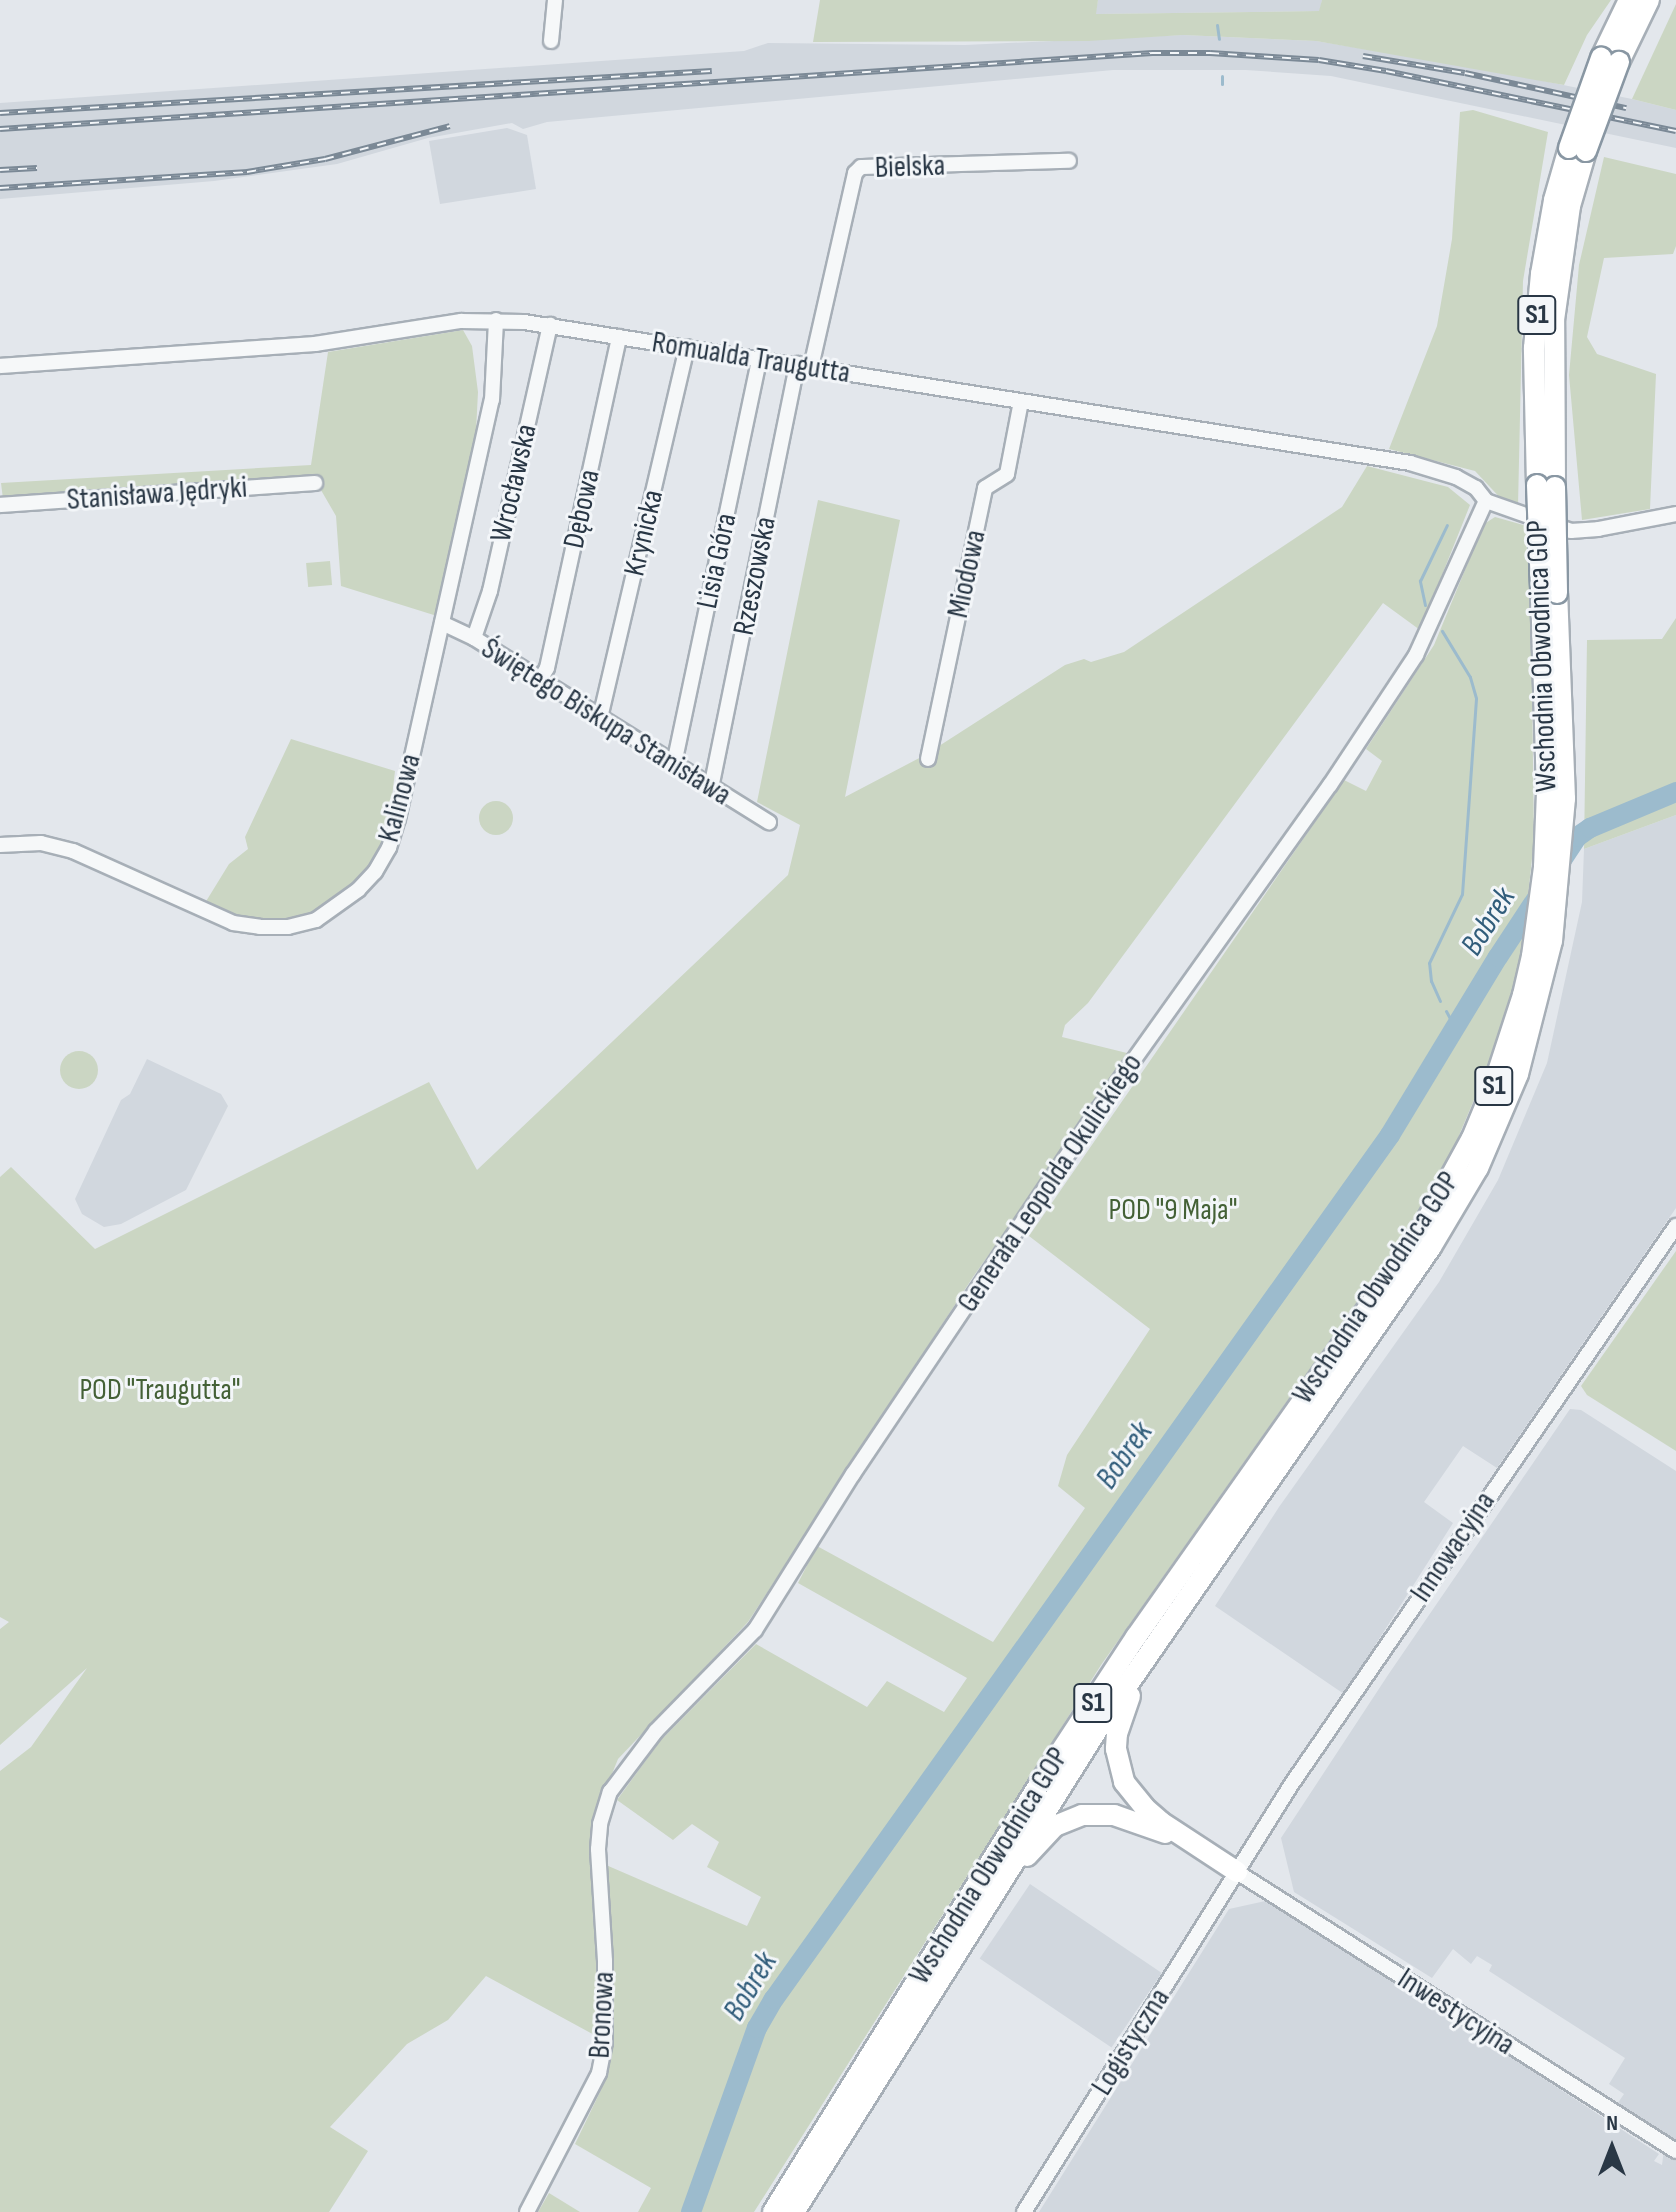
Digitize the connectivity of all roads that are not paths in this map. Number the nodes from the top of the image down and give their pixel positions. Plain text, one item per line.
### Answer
1 (555, 0) edge
2 (1629, 0) edge
3 (1649, 0) edge
4 (551, 41) dead end
5 (1610, 60) junction
6 (1069, 161) dead end
7 (496, 320) junction
8 (550, 325) junction
9 (619, 337) junction
10 (687, 347) junction
11 (759, 359) junction
12 (0, 366) edge
13 (804, 366) junction
14 (1021, 401) junction
15 (315, 483) dead end
16 (1486, 501) junction
17 (0, 505) edge
18 (1676, 514) edge
19 (1549, 592) junction
20 (442, 623) junction
21 (474, 638) junction
22 (540, 680) junction
23 (600, 718) junction
24 (928, 759) dead end
25 (674, 764) junction
26 (711, 788) junction
27 (769, 822) dead end
28 (0, 845) edge
29 (1676, 1226) edge
30 (1167, 1625) junction
31 (1187, 1842) junction
32 (598, 1849) joint
33 (1237, 1872) junction
34 (987, 1902) junction
35 (1676, 2151) edge
36 (527, 2212) edge
37 (773, 2212) edge
38 (794, 2212) edge
39 (1024, 2212) edge

1 - 4 street
2 - 5 highway, Wschodnia Obwodnica GOP / S1
3 - 5 highway, Wschodnia Obwodnica GOP / S1
5 - 19 highway, Wschodnia Obwodnica GOP / S1, bridge
6 - 13 street, Bielska
7 - 8 street, Romualda Traugutta
7 - 12 street, Romualda Traugutta
7 - 20 street, Kalinowa
8 - 9 street, Romualda Traugutta
8 - 21 street, Wrocławska
9 - 10 street, Romualda Traugutta
9 - 22 street, Dębowa
10 - 11 street, Romualda Traugutta
10 - 23 street, Krynicka
11 - 13 street, Romualda Traugutta
11 - 25 street, Lisia Góra
13 - 14 street, Romualda Traugutta
13 - 26 street, Rzeszowska
14 - 16 street, Romualda Traugutta
14 - 24 street, Miodowa
15 - 17 street, Stanisława Jędryki
16 - 18 street, Romualda Traugutta
16 - 32 street, Generała Leopolda Okulickiego
19 - 30 highway, Wschodnia Obwodnica GOP / S1
19 - 37 highway, Wschodnia Obwodnica GOP / S1
20 - 21 street, Świętego Biskupa Stanisława
20 - 28 street, Kalinowa
21 - 22 street, Świętego Biskupa Stanisława
22 - 23 street, Świętego Biskupa Stanisława
23 - 25 street, Świętego Biskupa Stanisława
25 - 26 street, Świętego Biskupa Stanisława
26 - 27 street, Świętego Biskupa Stanisława
29 - 33 street, Innowacyjna
30 - 31 highway
30 - 34 highway, Wschodnia Obwodnica GOP / S1
31 - 33 highway
31 - 34 highway
32 - 36 street, Bronowa
33 - 35 street, Inwestycyjna
33 - 39 street, Logistyczna
34 - 38 highway, Wschodnia Obwodnica GOP / S1

